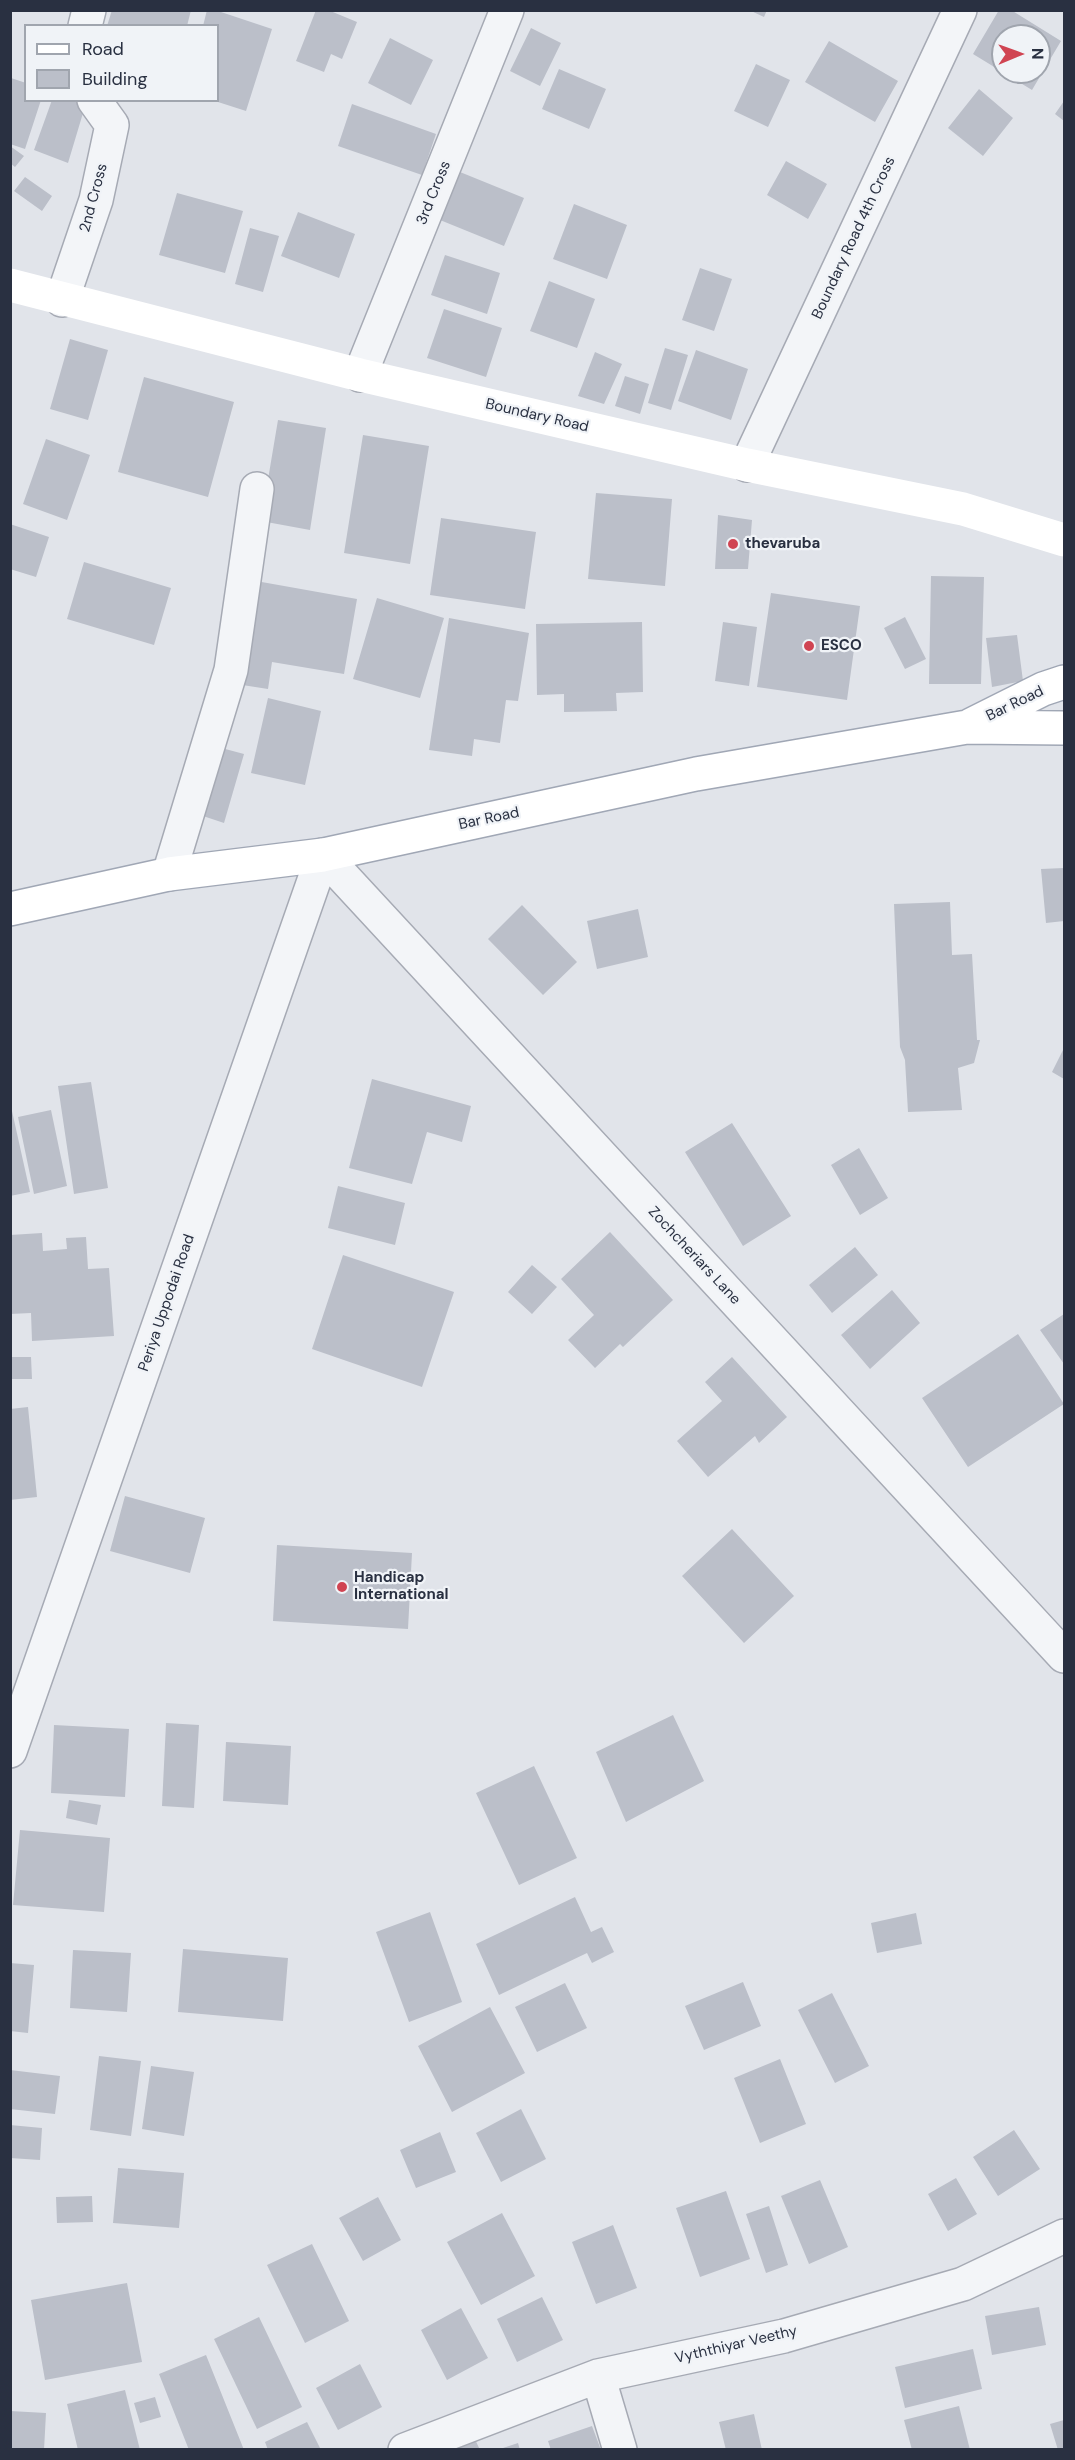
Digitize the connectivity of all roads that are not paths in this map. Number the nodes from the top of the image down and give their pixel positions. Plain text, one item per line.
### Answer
1 (507, 10) edge
2 (960, 10) edge
3 (95, 102) edge
4 (10, 285) edge
5 (62, 300) junction
6 (360, 375) junction
7 (747, 465) junction
8 (257, 489) dead end
9 (1065, 540) edge
10 (1065, 682) edge
11 (967, 727) junction
12 (1065, 728) edge
13 (323, 855) junction
14 (170, 874) junction
15 (10, 909) edge
16 (1065, 1656) edge
17 (10, 1751) edge
18 (1065, 2236) edge
19 (598, 2376) junction
20 (405, 2450) edge
21 (620, 2450) edge

1 - 6 street, 3rd Cross
2 - 7 street, Boundary Road 4th Cross
3 - 5 street, 2nd Cross
4 - 5 main road, Boundary Road
5 - 6 main road, Boundary Road
6 - 7 main road, Boundary Road
7 - 9 main road, Boundary Road
8 - 14 street
10 - 11 main road, Bar Road
11 - 12 main road, Bar Road
11 - 13 main road, Bar Road
13 - 14 main road, Bar Road
13 - 16 street, Zochcheriars Lane
13 - 17 street, Periya Uppodai Road
14 - 15 main road, Bar Road
18 - 19 street, Vyththiyar Veethy
19 - 20 street, Vyththiyar Veethy
19 - 21 street

